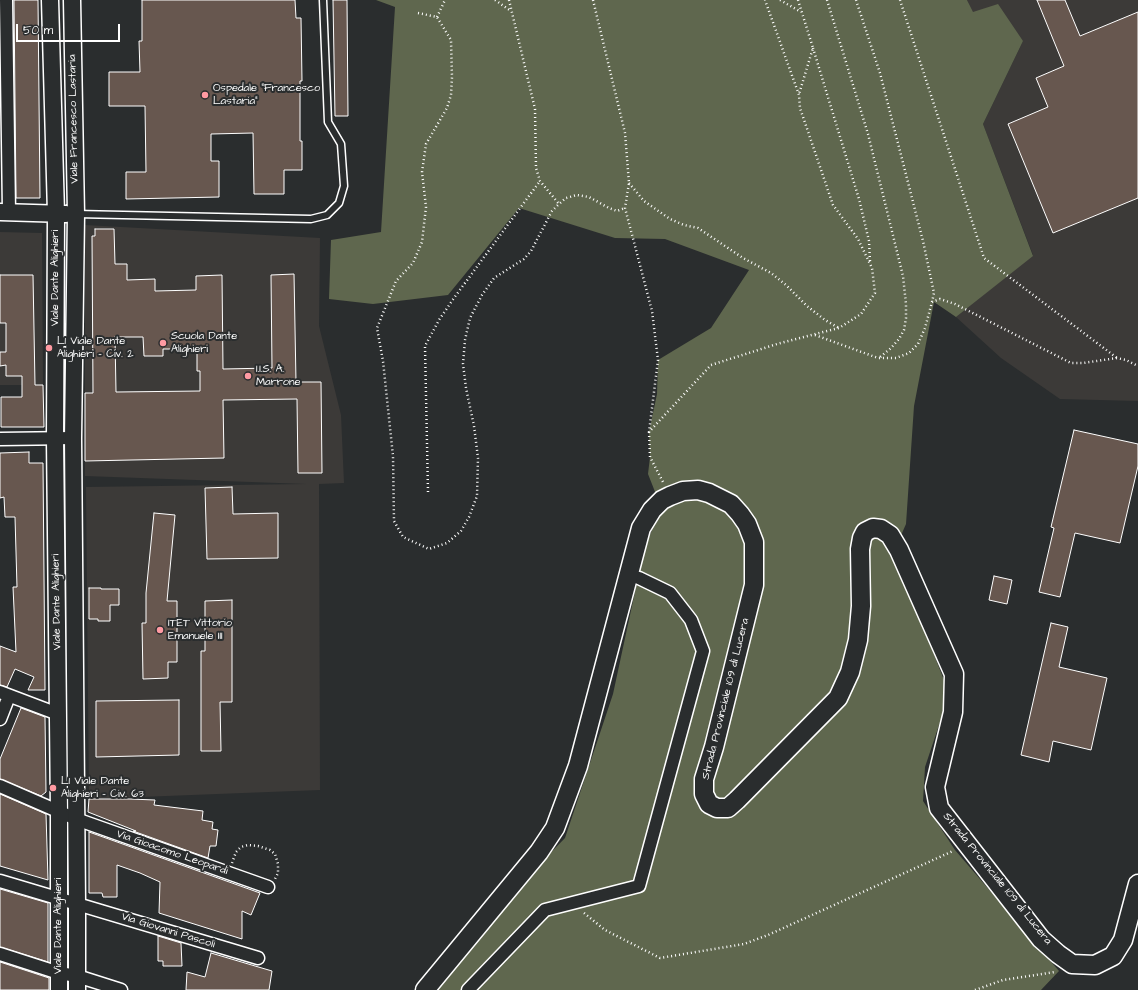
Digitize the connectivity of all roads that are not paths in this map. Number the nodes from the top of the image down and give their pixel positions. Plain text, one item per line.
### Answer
1 (6, 0) edge
2 (50, 0) edge
3 (72, 0) edge
4 (323, 0) edge
5 (4, 119) edge
6 (4, 212) edge
7 (56, 213) junction
8 (76, 214) junction
9 (55, 438) junction
10 (73, 438) junction
11 (0, 439) edge
12 (628, 575) junction
13 (5, 694) edge
14 (67, 717) junction
15 (0, 719) edge
16 (0, 786) edge
17 (60, 812) junction
18 (76, 819) junction
19 (0, 881) edge
20 (1138, 884) edge
21 (268, 887) road end
22 (59, 899) junction
23 (78, 904) junction
24 (0, 954) edge
25 (258, 958) dead end
26 (59, 973) junction
27 (77, 983) edge
28 (59, 990) edge
29 (121, 990) edge
30 (425, 990) edge
31 (468, 990) edge

1 - 5 street
2 - 7 street, Viale Francesco Lastaria
3 - 8 street, Viale Francesco Lastaria
4 - 8 lane
5 - 6 street
6 - 7 street
7 - 8 street
7 - 9 street, Viale Dante Alighieri
8 - 10 street, Viale Dante Alighieri
9 - 10 street
9 - 11 street
9 - 14 street, Viale Dante Alighieri
10 - 14 street, Viale Dante Alighieri
12 - 20 main road, Strada Provinciale 109 di Lucera
12 - 30 main road, Strada Provinciale 109 di Lucera
12 - 31 street
13 - 14 street
13 - 15 street
14 - 17 street, Viale Dante Alighieri
14 - 18 street, Viale Dante Alighieri
16 - 17 street, Via Gioacomo Leopardi
17 - 18 street, Via Gioacomo Leopardi
17 - 22 street, Viale Dante Alighieri
18 - 21 street, Via Gioacomo Leopardi
18 - 23 street, Viale Dante Alighieri
19 - 22 street, Via Giovanni Pascoli
22 - 23 street, Via Giovanni Pascoli
22 - 26 street, Viale Dante Alighieri
23 - 25 street, Via Giovanni Pascoli
23 - 27 street, Viale Dante Alighieri
24 - 26 street
26 - 27 street
26 - 28 street, Viale Dante Alighieri
27 - 29 street

